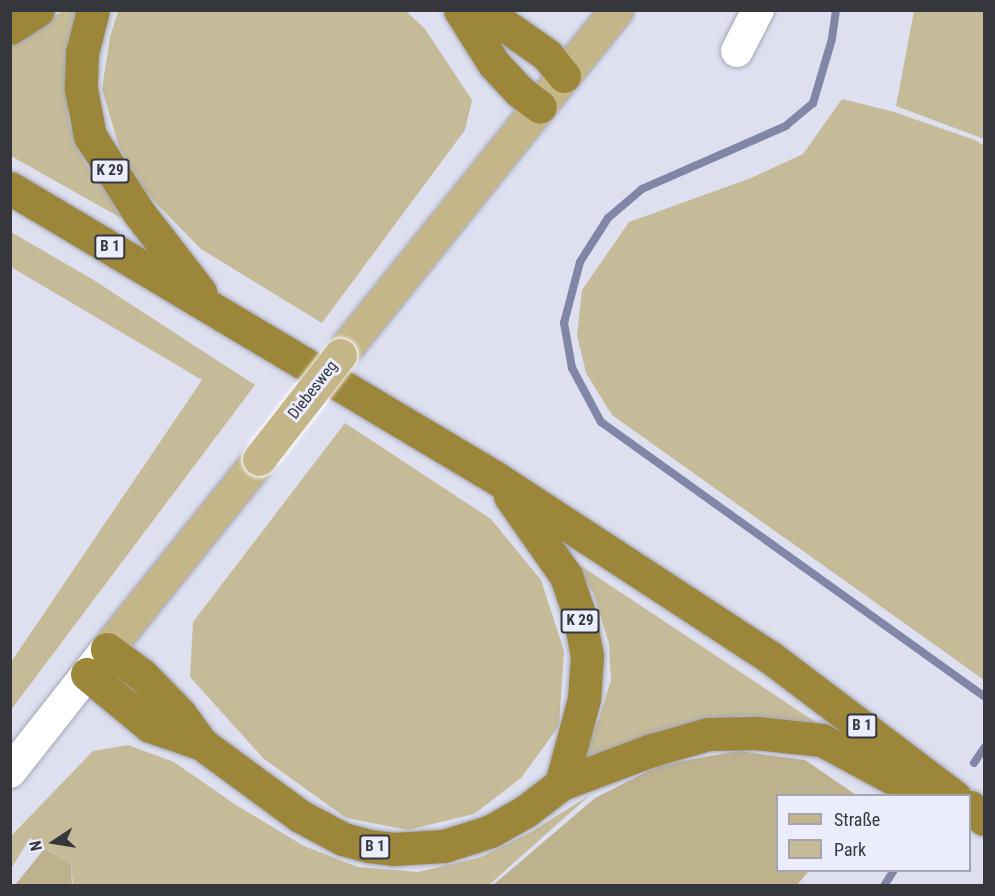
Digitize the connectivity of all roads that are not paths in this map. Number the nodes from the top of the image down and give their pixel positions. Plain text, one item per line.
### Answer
1 (38, 10) edge
2 (93, 10) edge
3 (460, 10) edge
4 (483, 10) edge
5 (616, 10) edge
6 (758, 10) edge
7 (10, 28) edge
8 (737, 51) dead end
9 (564, 76) junction
10 (540, 107) junction
11 (10, 188) edge
12 (210, 306) junction
13 (496, 478) junction
14 (107, 649) junction
15 (87, 674) junction
16 (202, 744) junction
17 (10, 772) edge
18 (561, 784) junction
19 (924, 794) edge
20 (953, 794) edge
21 (971, 809) edge
22 (984, 819) edge

1 - 7 highway
2 - 12 highway, K 29
3 - 10 highway
4 - 9 highway
5 - 9 main road, Diebesweg
6 - 8 street
9 - 10 main road, Diebesweg
10 - 14 main road, Diebesweg, bridge
11 - 12 highway, B 1
12 - 13 highway, B 1
13 - 18 highway, K 29
13 - 20 highway, B 1
14 - 15 street, Diebesweg
14 - 16 highway
15 - 16 highway, B 1
15 - 17 street, Diebesweg
16 - 18 highway, B 1
18 - 19 highway, B 1
21 - 22 highway

